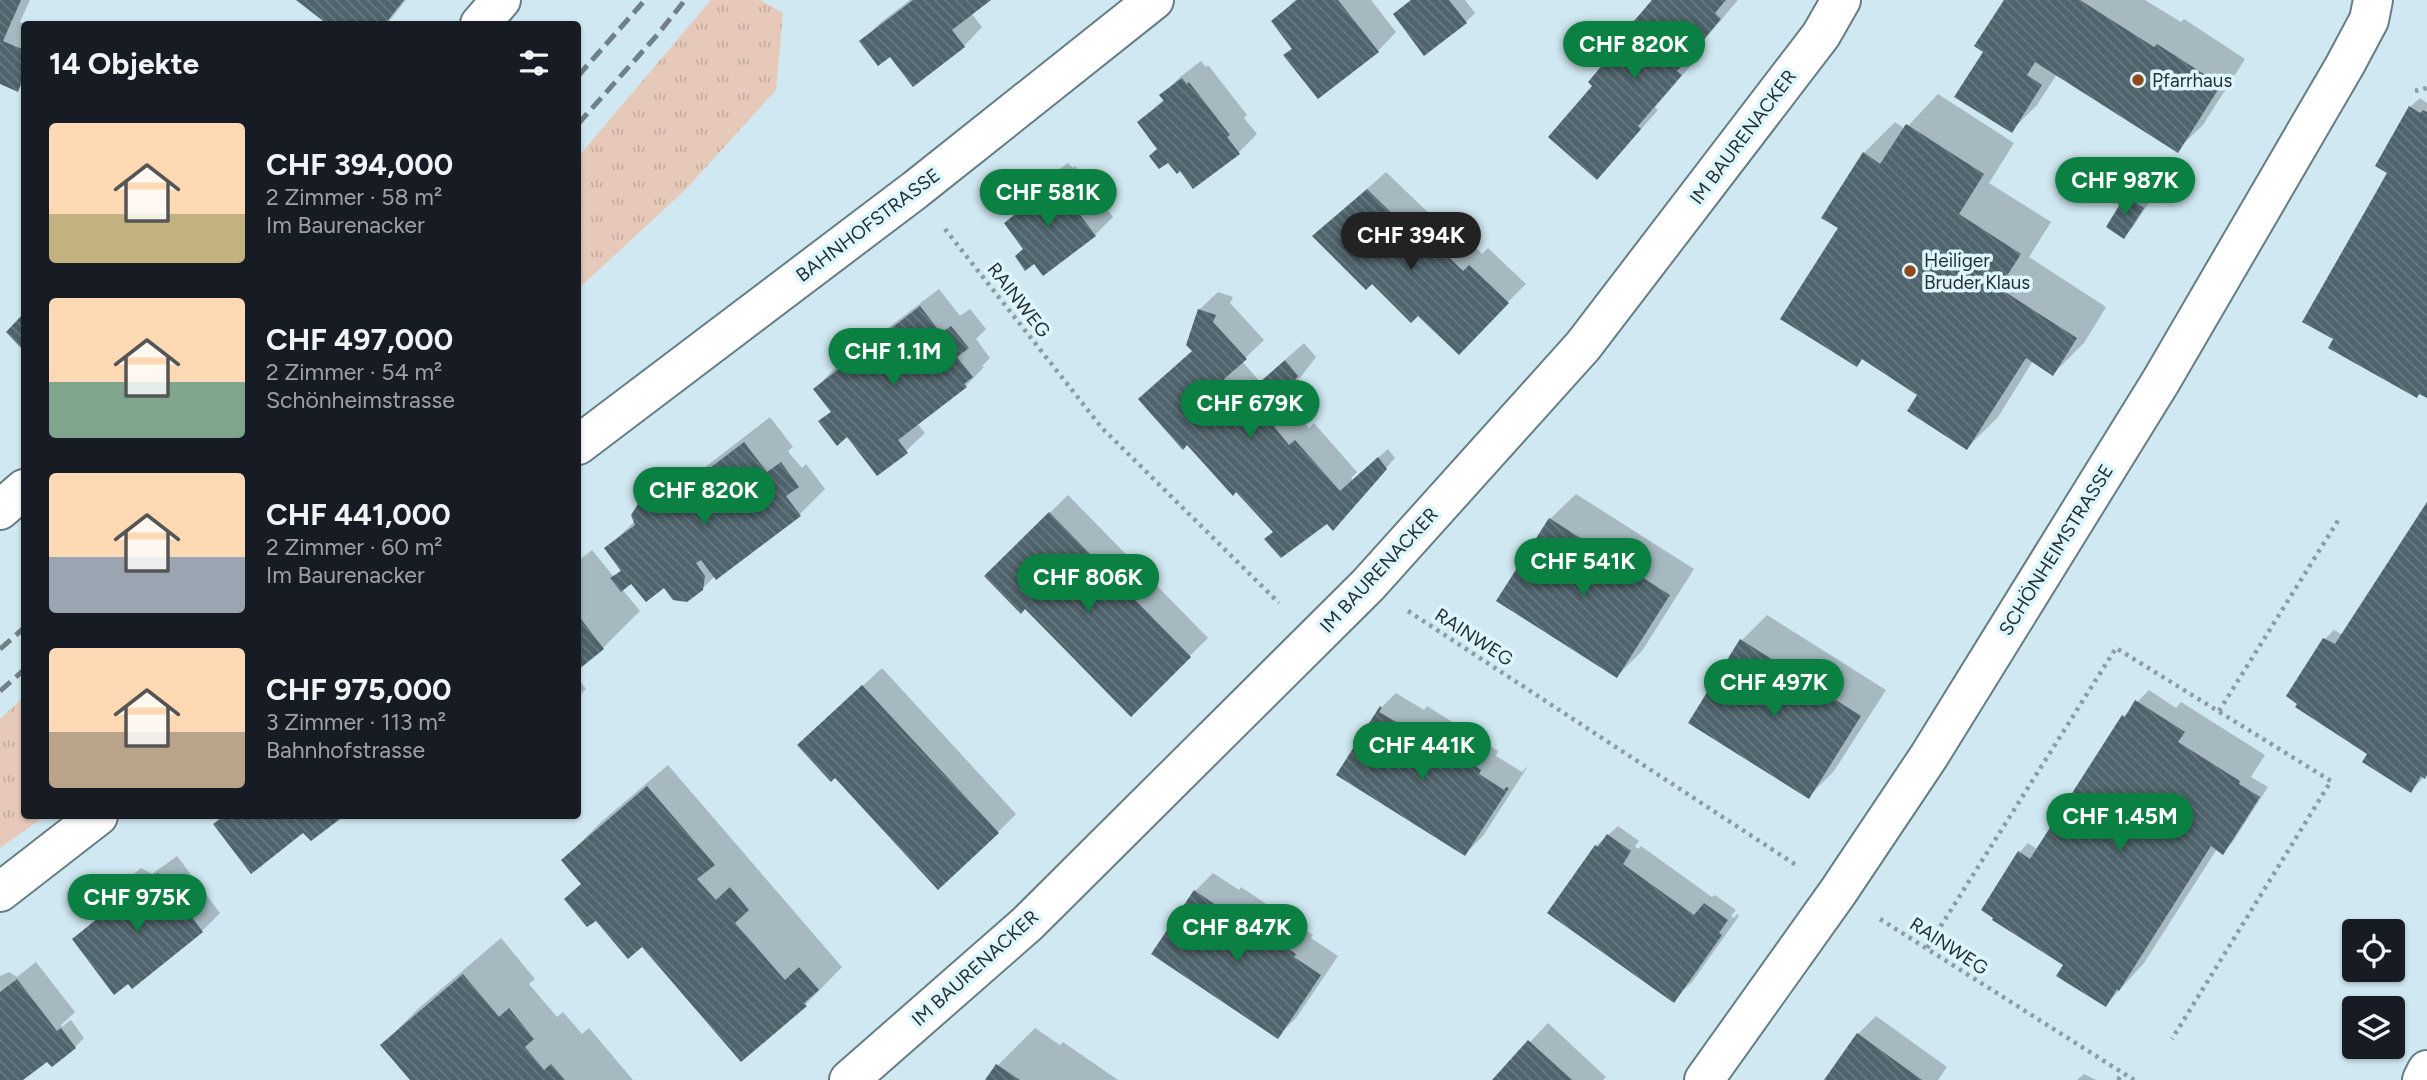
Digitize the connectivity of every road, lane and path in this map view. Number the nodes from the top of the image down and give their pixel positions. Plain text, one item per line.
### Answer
1 (501, 0) edge
2 (1154, 0) edge
3 (1842, 0) edge
4 (2373, 0) edge
5 (483, 21) edge
6 (2427, 88) edge
7 (2414, 90) dead end
8 (915, 190) junction
9 (581, 443) edge
10 (21, 492) edge
11 (0, 510) edge
12 (2339, 519) dead end
13 (1368, 585) junction
14 (1283, 608) dead end
15 (2220, 711) junction
16 (94, 819) edge
17 (0, 892) edge
18 (1838, 892) junction
19 (1927, 948) junction
20 (2172, 1039) dead end
21 (2427, 1070) edge
22 (2123, 1073) junction
23 (849, 1080) edge
24 (1704, 1080) edge
25 (2119, 1080) edge
26 (2134, 1080) edge
27 (2422, 1080) edge

1 - 5 street
2 - 8 street, BAHNHOFSTRASSE
3 - 13 street, IM BAURENACKER
4 - 18 street, SCHÖNHEIMSTRASSE
6 - 7 path
8 - 9 street, BAHNHOFSTRASSE
8 - 14 path, RAINWEG
10 - 11 street
12 - 15 path
13 - 18 path, RAINWEG
13 - 23 street, IM BAURENACKER
15 - 19 path
15 - 20 path
16 - 17 street
18 - 19 path, RAINWEG
18 - 24 street, SCHÖNHEIMSTRASSE
19 - 22 path, RAINWEG
21 - 27 street
22 - 25 path
22 - 26 path, RAINWEG

